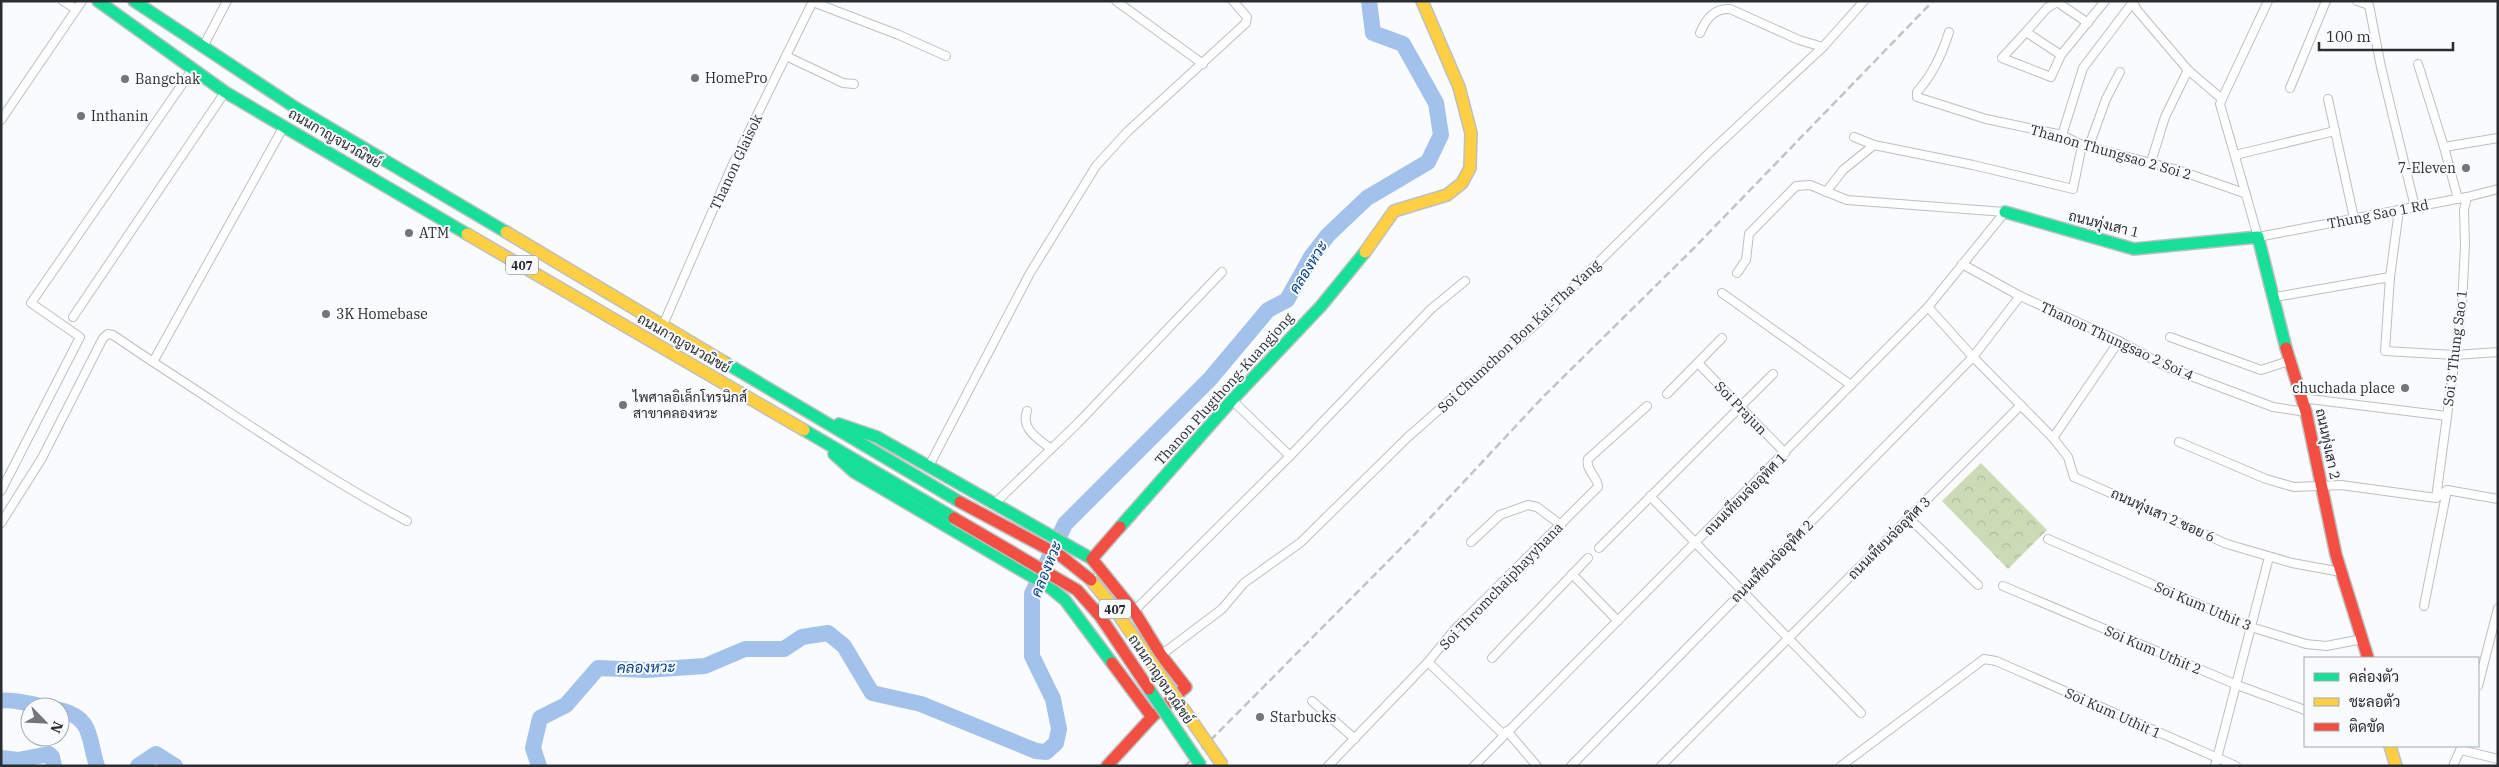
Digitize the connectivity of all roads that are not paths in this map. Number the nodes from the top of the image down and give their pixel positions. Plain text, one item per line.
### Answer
1 (63, 1) edge
2 (82, 1) edge
3 (98, 1) edge
4 (134, 1) edge
5 (227, 1) edge
6 (1116, 1) edge
7 (1233, 1) edge
8 (1422, 1) edge
9 (1864, 1) edge
10 (2105, 1) edge
11 (2133, 1) edge
12 (2268, 1) edge
13 (2326, 1) edge
14 (2358, 1) edge
15 (813, 2) edge
16 (76, 9) junction
17 (2088, 23) junction
18 (1949, 32) dead end
19 (2026, 32) junction
20 (1700, 33) dead end
21 (203, 47) junction
22 (1823, 47) junction
23 (2061, 55) junction
24 (786, 56) junction
25 (946, 56) dead end
26 (1203, 64) junction
27 (2418, 64) dead end
28 (192, 70) junction
29 (2188, 70) junction
30 (2120, 72) dead end
31 (854, 84) dead end
32 (2290, 88) dead end
33 (225, 92) junction
34 (2222, 99) junction
35 (2328, 99) dead end
36 (1, 120) edge
37 (284, 126) junction
38 (2335, 131) junction
39 (2062, 135) junction
40 (1854, 137) dead end
41 (2498, 138) edge
42 (1874, 145) junction
43 (2085, 145) junction
44 (2444, 147) junction
45 (2235, 155) junction
46 (2151, 162) junction
47 (2498, 189) edge
48 (1826, 192) junction
49 (2244, 193) junction
50 (2467, 197) junction
51 (2458, 199) junction
52 (2415, 207) junction
53 (2400, 210) junction
54 (2006, 212) junction
55 (2354, 218) junction
56 (2258, 237) junction
57 (1962, 264) junction
58 (1222, 272) dead end
59 (1737, 273) dead end
60 (2390, 277) junction
61 (1465, 281) dead end
62 (1722, 293) dead end
63 (2020, 296) junction
64 (2275, 297) junction
65 (1928, 307) junction
66 (73, 317) dead end
67 (663, 325) junction
68 (2170, 337) dead end
69 (1722, 338) dead end
70 (2119, 341) junction
71 (2498, 352) edge
72 (2455, 355) junction
73 (1973, 357) junction
74 (2289, 361) junction
75 (153, 362) junction
76 (1698, 363) junction
77 (1773, 374) dead end
78 (1851, 385) junction
79 (1667, 394) dead end
80 (2301, 398) junction
81 (1232, 400) junction
82 (2021, 405) junction
83 (1647, 406) dead end
84 (1740, 407) junction
85 (1027, 411) dead end
86 (2306, 412) junction
87 (2447, 416) junction
88 (820, 418) junction
89 (812, 434) junction
90 (2053, 438) junction
91 (2179, 442) dead end
92 (1051, 450) junction
93 (1785, 453) junction
94 (1290, 456) junction
95 (929, 466) junction
96 (2322, 486) junction
97 (2447, 490) junction
98 (1, 491) edge
99 (1650, 496) junction
100 (2436, 498) junction
101 (2498, 499) edge
102 (995, 503) junction
103 (1909, 518) junction
104 (407, 521) dead end
105 (1, 523) edge
106 (1561, 525) junction
107 (2048, 539) dead end
108 (1471, 542) dead end
109 (1696, 542) junction
110 (1599, 548) dead end
111 (2270, 557) junction
112 (1588, 558) dead end
113 (1092, 559) junction
114 (2341, 572) junction
115 (1572, 574) junction
116 (1978, 585) dead end
117 (2003, 586) dead end
118 (1744, 590) junction
119 (2424, 606) dead end
120 (2498, 608) edge
121 (1134, 611) junction
122 (1618, 621) junction
123 (2250, 627) junction
124 (1790, 637) junction
125 (2363, 639) junction
126 (1161, 655) junction
127 (2368, 657) edge
128 (1492, 658) dead end
129 (1428, 662) junction
130 (2479, 682) edge
131 (2237, 685) junction
132 (1312, 701) dead end
133 (2304, 710) edge
134 (1861, 713) dead end
135 (1152, 717) junction
136 (1506, 733) junction
137 (1355, 739) junction
138 (2390, 747) edge
139 (2461, 748) edge
140 (2498, 759) edge
141 (2216, 762) edge
142 (1107, 766) edge
143 (1201, 766) edge
144 (1223, 766) edge
145 (1328, 766) edge
146 (1474, 766) edge
147 (1537, 766) edge
148 (1571, 766) edge
149 (1661, 766) edge
150 (1841, 766) edge
151 (2236, 766) edge
152 (2396, 766) edge
153 (2453, 766) edge

1 - 16 street
2 - 16 street
3 - 28 main road, ถนนกาญจนวณิชย์ / 407
4 - 21 main road, ถนนกาญจนวณิชย์ / 407
5 - 21 street
6 - 26 street
7 - 26 street
8 - 81 main road, Thanon Plugthong-Kuangjong
9 - 22 street, Soi Chumchon Bon Kai-Tha Yang
10 - 17 street
11 - 29 street
11 - 39 street
12 - 34 street
13 - 32 street
14 - 52 street
15 - 24 street, Thanon Glaisok
15 - 25 street
16 - 36 street
17 - 19 street
17 - 23 street
18 - 39 street, Thanon Thungsao 2 Soi 2
19 - 23 street
19 - 23 street
20 - 22 street
21 - 67 main road, ถนนกาญจนวณิชย์ / 407
22 - 126 street, Soi Chumchon Bon Kai-Tha Yang
24 - 31 street
24 - 67 street, Thanon Glaisok
26 - 95 street
27 - 44 street
28 - 33 main road, ถนนกาญจนวณิชย์ / 407
28 - 98 street
29 - 34 street
29 - 46 street
30 - 43 street
33 - 37 main road, ถนนกาญจนวณิชย์ / 407
33 - 66 street
34 - 45 street
35 - 38 street
37 - 75 street
37 - 89 main road, ถนนกาญจนวณิชย์ / 407
38 - 45 street
38 - 55 street
39 - 43 street, Thanon Thungsao 2 Soi 2
40 - 42 street
41 - 44 street
42 - 43 street
42 - 48 street
43 - 46 street, Thanon Thungsao 2 Soi 2
44 - 51 street
45 - 49 street
46 - 49 street, Thanon Thungsao 2 Soi 2
47 - 50 street, Thung Sao 1 Rd
48 - 54 street
48 - 59 street
49 - 56 street
50 - 51 street, Thung Sao 1 Rd
50 - 72 street, Soi 3 Thung Sao 1
51 - 52 street, Thung Sao 1 Rd
52 - 53 street, Thung Sao 1 Rd
53 - 55 street, Thung Sao 1 Rd
53 - 60 street
54 - 56 main road, ถนนทุ่งเสา 1
54 - 57 street, ถนนเทียนจ่ออุทิศ 1
55 - 56 street, Thung Sao 1 Rd
56 - 64 main road, ถนนทุ่งเสา 2
57 - 63 street, Thanon Thungsao 2 Soi 4
57 - 65 street, ถนนเทียนจ่ออุทิศ 1
58 - 92 street
60 - 64 street
60 - 72 street
61 - 94 street
62 - 78 street
63 - 70 street, Thanon Thungsao 2 Soi 4
63 - 73 street, ถนนเทียนจ่ออุทิศ 2
64 - 74 main road, ถนนทุ่งเสา 2
65 - 73 street
65 - 78 street, ถนนเทียนจ่ออุทิศ 1
67 - 88 main road, ถนนกาญจนวณิชย์ / 407
68 - 74 street
69 - 76 street
70 - 86 street, Thanon Thungsao 2 Soi 4
70 - 90 street
71 - 72 street
72 - 87 street, Soi 3 Thung Sao 1
73 - 82 street
73 - 118 street, ถนนเทียนจ่ออุทิศ 2
74 - 80 main road, ถนนทุ่งเสา 2
75 - 104 street
75 - 105 street
76 - 79 street
76 - 84 street, Soi Prajun
77 - 84 street
78 - 93 street, ถนนเทียนจ่ออุทิศ 1
80 - 86 main road, ถนนทุ่งเสา 2
80 - 87 street
81 - 94 street
81 - 113 main road, Thanon Plugthong-Kuangjong
82 - 90 street, ถนนทุ่งเสา 2 ซอย 6
82 - 103 street, ถนนเทียนจ่ออุทิศ 3
83 - 106 street, Soi Thromchaiphayyhana
84 - 93 street, Soi Prajun
84 - 99 street
85 - 92 street
86 - 96 main road, ถนนทุ่งเสา 2
87 - 100 street, Soi 3 Thung Sao 1
88 - 95 main road
88 - 144 main road, ถนนกาญจนวณิชย์ / 407, bridge
89 - 135 main road
89 - 143 main road, ถนนกาญจนวณิชย์ / 407, bridge
90 - 111 street, ถนนทุ่งเสา 2 ซอย 6
91 - 96 street
92 - 102 street
93 - 109 street, ถนนเทียนจ่ออุทิศ 1
94 - 121 street
95 - 102 main road
96 - 100 street
96 - 114 main road, ถนนทุ่งเสา 2
97 - 100 street
97 - 101 street
97 - 119 street
99 - 109 street
99 - 110 street
102 - 113 main road
103 - 116 street
103 - 124 street, ถนนเทียนจ่ออุทิศ 3
106 - 108 street
106 - 129 street, Soi Thromchaiphayyhana
107 - 123 street, Soi Kum Uthit 3
109 - 118 street
109 - 122 street, ถนนเทียนจ่ออุทิศ 1
111 - 114 street, ถนนทุ่งเสา 2 ซอย 6
111 - 123 street
112 - 115 street
113 - 121 main road
114 - 125 main road, ถนนทุ่งเสา 2
115 - 122 street
115 - 128 street
117 - 131 street, Soi Kum Uthit 2
118 - 124 street
118 - 148 street, ถนนเทียนจ่ออุทิศ 2
120 - 130 street
121 - 126 main road
122 - 136 street, ถนนเทียนจ่ออุทิศ 1
123 - 125 street, Soi Kum Uthit 3
123 - 131 street
124 - 134 street
124 - 149 street, ถนนเทียนจ่ออุทิศ 3
125 - 127 main road, ถนนทุ่งเสา 2
126 - 135 main road
129 - 136 street
129 - 137 street, Soi Thromchaiphayyhana
131 - 133 street, Soi Kum Uthit 2
131 - 141 street
132 - 137 street
135 - 142 main road
136 - 146 street, ถนนเทียนจ่ออุทิศ 1
136 - 147 street
137 - 145 street, Soi Thromchaiphayyhana
138 - 152 main road
139 - 140 street
139 - 153 street
141 - 150 street, Soi Kum Uthit 1
141 - 151 street, Soi Kum Uthit 1

